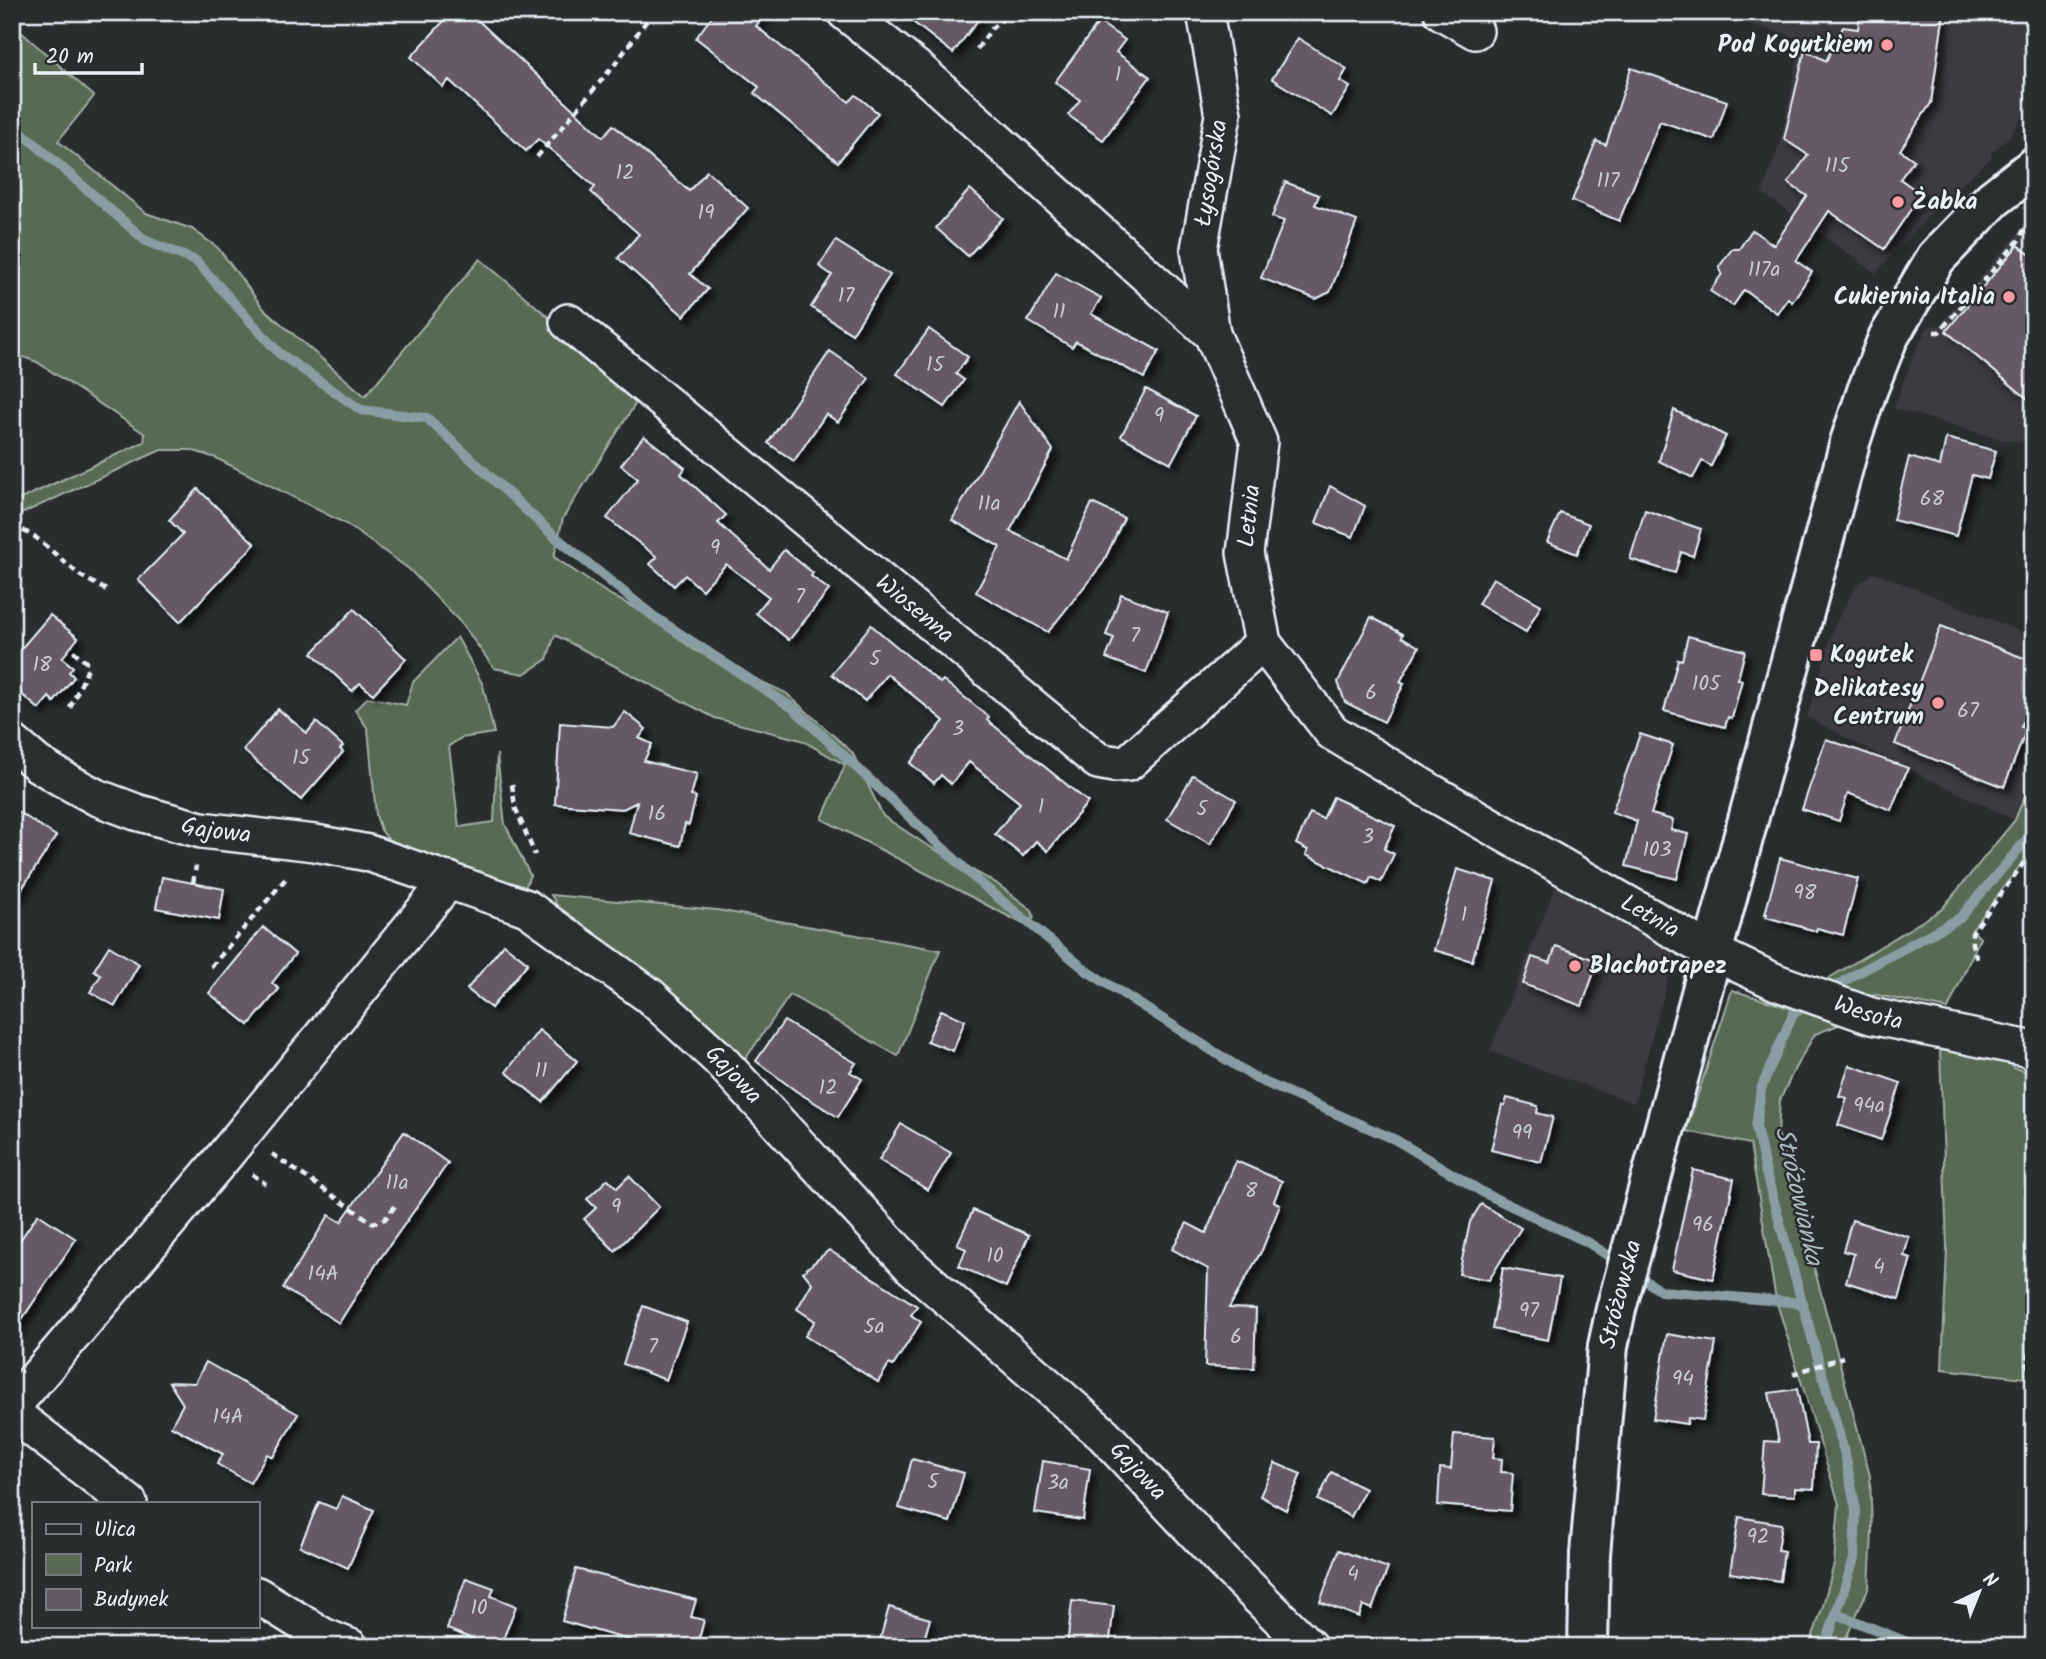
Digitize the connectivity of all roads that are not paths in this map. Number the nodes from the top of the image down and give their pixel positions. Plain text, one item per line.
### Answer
1 (845, 12) edge
2 (1205, 12) edge
3 (1442, 12) edge
4 (1475, 31) dead end
5 (2034, 167) edge
6 (568, 322) dead end
7 (1212, 334) junction
8 (1263, 643) junction
9 (12, 742) edge
10 (449, 880) junction
11 (1712, 952) junction
12 (2034, 1050) edge
13 (12, 1407) edge
14 (12, 1413) edge
15 (129, 1502) edge
16 (259, 1596) edge
17 (350, 1647) edge
18 (1309, 1647) edge
19 (1588, 1647) edge

1 - 7 street, Letnia
2 - 7 street, Łysogórska
3 - 4 street
5 - 11 main road, Stróżowska
6 - 8 street, Wiosenna
7 - 8 street, Letnia
8 - 11 street, Letnia
9 - 10 street, Gajowa
10 - 13 street
10 - 18 street, Gajowa
11 - 12 street, Wesoła
11 - 19 main road, Stróżowska
14 - 15 street
16 - 17 street

